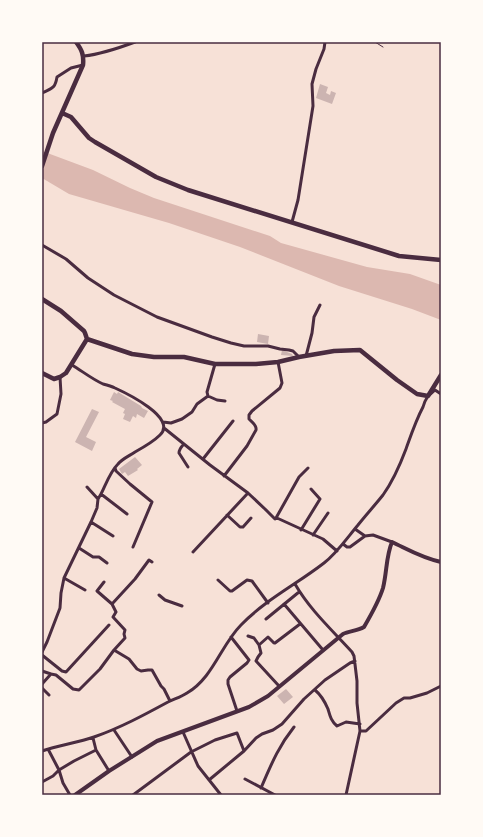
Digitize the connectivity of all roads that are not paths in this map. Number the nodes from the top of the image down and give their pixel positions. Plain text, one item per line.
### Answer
1 (136, 42) edge
2 (325, 42) edge
3 (78, 44) edge
4 (84, 56) junction
5 (83, 65) junction
6 (42, 93) edge
7 (62, 113) junction
8 (42, 166) edge
9 (292, 222) junction
10 (42, 245) edge
11 (441, 260) edge
12 (42, 299) edge
13 (320, 305) dead end
14 (86, 339) junction
15 (299, 356) junction
16 (306, 356) junction
17 (73, 360) junction
18 (278, 362) junction
19 (215, 364) junction
20 (42, 373) edge
21 (441, 375) edge
22 (60, 377) junction
23 (441, 394) edge
24 (208, 396) junction
25 (428, 396) junction
26 (225, 401) dead end
27 (233, 421) dead end
28 (163, 422) junction
29 (42, 423) edge
30 (164, 428) junction
31 (184, 444) junction
32 (203, 459) junction
33 (188, 467) dead end
34 (115, 468) junction
35 (308, 468) dead end
36 (224, 476) junction
37 (87, 487) dead end
38 (311, 489) dead end
39 (248, 493) junction
40 (101, 494) junction
41 (98, 498) junction
42 (328, 513) dead end
43 (127, 514) dead end
44 (227, 515) junction
45 (251, 518) dead end
46 (275, 519) junction
47 (91, 522) junction
48 (355, 529) junction
49 (301, 530) junction
50 (313, 535) junction
51 (113, 536) dead end
52 (365, 536) junction
53 (392, 542) junction
54 (343, 544) junction
55 (133, 547) dead end
56 (79, 548) junction
57 (336, 551) junction
58 (193, 552) dead end
59 (152, 562) dead end
60 (441, 562) edge
61 (107, 563) dead end
62 (64, 578) junction
63 (218, 580) dead end
64 (104, 582) dead end
65 (295, 584) junction
66 (85, 590) dead end
67 (299, 592) junction
68 (160, 595) dead end
69 (268, 603) junction
70 (112, 604) junction
71 (284, 604) junction
72 (182, 606) dead end
73 (266, 619) dead end
74 (300, 624) junction
75 (109, 625) dead end
76 (248, 636) dead end
77 (231, 637) junction
78 (338, 638) junction
79 (42, 639) edge
80 (47, 642) junction
81 (259, 645) junction
82 (114, 650) junction
83 (323, 650) junction
84 (42, 653) edge
85 (249, 660) junction
86 (256, 660) junction
87 (355, 661) junction
88 (42, 671) edge
89 (51, 674) junction
90 (42, 684) edge
91 (279, 686) junction
92 (441, 686) edge
93 (42, 688) edge
94 (315, 690) junction
95 (49, 695) dead end
96 (170, 701) junction
97 (237, 711) junction
98 (360, 724) junction
99 (294, 727) dead end
100 (114, 730) junction
101 (360, 731) junction
102 (183, 732) junction
103 (93, 738) junction
104 (48, 749) junction
105 (96, 750) junction
106 (244, 750) junction
107 (42, 751) edge
108 (192, 752) junction
109 (132, 757) junction
110 (59, 770) junction
111 (109, 771) junction
112 (245, 779) dead end
113 (209, 780) junction
114 (42, 782) edge
115 (261, 788) junction
116 (70, 795) edge
117 (75, 795) edge
118 (133, 795) edge
119 (221, 795) edge
120 (275, 795) edge
121 (346, 795) edge

1 - 4 street
2 - 9 street
3 - 4 main road
4 - 5 main road
5 - 6 street
5 - 7 main road
7 - 8 main road
7 - 9 main road
9 - 11 main road
10 - 15 street
12 - 14 main road
13 - 16 street
14 - 17 main road
14 - 19 main road
15 - 16 main road
15 - 18 main road
16 - 25 main road
17 - 22 main road
17 - 28 street
18 - 19 main road
18 - 36 street
19 - 24 street
20 - 22 main road
21 - 25 main road
22 - 29 street
23 - 25 street
24 - 26 street
24 - 28 street
25 - 48 street
27 - 32 street
28 - 30 street
30 - 31 street
30 - 34 street
31 - 32 street
31 - 33 street
32 - 36 street
34 - 40 street
34 - 55 street
35 - 46 street
36 - 39 street
37 - 41 street
38 - 49 street
39 - 44 street
39 - 46 street
40 - 41 street
40 - 43 street
41 - 47 street
42 - 50 street
44 - 45 street
44 - 58 street
46 - 49 street
47 - 51 street
47 - 56 street
48 - 52 street
48 - 54 street
49 - 50 street
50 - 57 street
52 - 53 street
52 - 54 street
53 - 60 street
53 - 78 street
54 - 57 street
56 - 61 street
56 - 62 street
57 - 65 street
59 - 70 street
62 - 66 street
62 - 80 street
63 - 69 street
64 - 70 street
65 - 67 street
65 - 69 street
67 - 71 street
67 - 78 street
68 - 72 street
69 - 77 street
70 - 82 street
71 - 73 street
71 - 74 street
74 - 81 street
74 - 83 street
75 - 84 street
76 - 81 street
77 - 85 street
77 - 96 street
78 - 83 street
78 - 87 street
79 - 80 street
80 - 84 street
81 - 86 street
82 - 89 street
82 - 96 street
83 - 91 street
85 - 86 street
85 - 97 street
86 - 91 street
87 - 94 street
87 - 98 street
88 - 89 street
89 - 90 street
91 - 97 street
92 - 101 street
93 - 95 street
94 - 98 street
94 - 106 street
96 - 100 street
97 - 102 street
98 - 101 street
99 - 115 street
100 - 103 street
100 - 109 street
101 - 121 street
102 - 108 street
102 - 109 street
103 - 104 street
103 - 105 street
104 - 107 street
104 - 110 street
105 - 110 street
105 - 111 street
106 - 108 street
106 - 113 street
108 - 113 street
108 - 118 street
109 - 111 street
110 - 114 street
110 - 116 street
111 - 117 street
112 - 115 street
113 - 119 street
115 - 120 street

